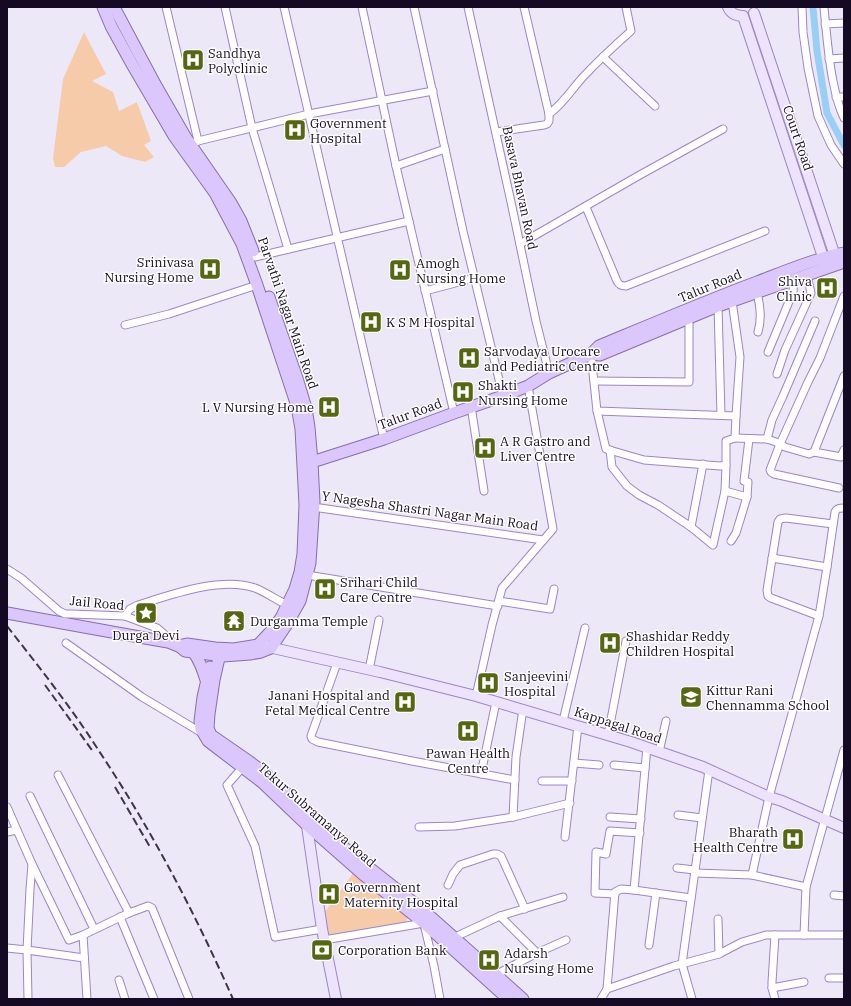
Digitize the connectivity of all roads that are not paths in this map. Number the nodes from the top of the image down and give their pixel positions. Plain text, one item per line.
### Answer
1 (103, 7) edge
2 (114, 7) edge
3 (166, 7) edge
4 (225, 7) edge
5 (284, 7) edge
6 (362, 7) edge
7 (414, 7) edge
8 (468, 7) edge
9 (524, 7) edge
10 (626, 7) edge
11 (728, 7) edge
12 (802, 7) edge
13 (824, 7) edge
14 (757, 10) edge
15 (743, 16) junction
16 (844, 23) edge
17 (825, 24) junction
18 (603, 56) junction
19 (844, 58) edge
20 (829, 59) junction
21 (433, 91) junction
22 (836, 97) junction
23 (844, 97) edge
24 (382, 101) junction
25 (655, 106) dead end
26 (309, 114) junction
27 (549, 114) junction
28 (844, 118) edge
29 (252, 128) junction
30 (723, 128) dead end
31 (496, 132) junction
32 (189, 144) junction
33 (445, 149) junction
34 (844, 164) edge
35 (396, 166) junction
36 (586, 207) junction
37 (409, 221) junction
38 (765, 231) dead end
39 (338, 238) junction
40 (520, 244) junction
41 (288, 249) junction
42 (255, 256) junction
43 (835, 260) edge
44 (807, 275) junction
45 (474, 278) junction
46 (794, 279) junction
47 (257, 285) junction
48 (425, 291) junction
49 (757, 292) junction
50 (844, 296) edge
51 (732, 301) junction
52 (718, 306) junction
53 (689, 318) junction
54 (815, 321) dead end
55 (125, 325) dead end
56 (758, 332) dead end
57 (768, 352) dead end
58 (591, 354) junction
59 (549, 373) junction
60 (777, 374) dead end
61 (844, 376) edge
62 (594, 381) junction
63 (528, 386) junction
64 (503, 396) junction
65 (471, 406) junction
66 (597, 411) junction
67 (454, 413) junction
68 (721, 415) junction
69 (736, 416) junction
70 (735, 438) junction
71 (384, 439) junction
72 (749, 439) junction
73 (767, 439) junction
74 (780, 444) junction
75 (610, 450) junction
76 (814, 452) junction
77 (843, 455) edge
78 (307, 463) junction
79 (703, 464) junction
80 (726, 465) junction
81 (839, 488) dead end
82 (484, 491) dead end
83 (725, 491) junction
84 (747, 497) junction
85 (313, 507) junction
86 (844, 508) edge
87 (833, 524) junction
88 (691, 527) junction
89 (543, 540) junction
90 (731, 541) dead end
91 (772, 558) junction
92 (827, 567) junction
93 (7, 569) edge
94 (307, 575) junction
95 (554, 589) dead end
96 (499, 603) junction
97 (287, 605) junction
98 (7, 613) edge
99 (125, 616) junction
100 (819, 616) junction
101 (379, 620) dead end
102 (585, 628) dead end
103 (626, 641) dead end
104 (66, 643) dead end
105 (173, 644) junction
106 (258, 645) junction
107 (271, 648) junction
108 (217, 652) junction
109 (194, 653) junction
110 (337, 663) junction
111 (369, 670) junction
112 (206, 681) junction
113 (476, 696) junction
114 (496, 702) junction
115 (523, 709) junction
116 (563, 721) junction
117 (666, 721) dead end
118 (578, 726) junction
119 (203, 734) junction
120 (608, 735) junction
121 (647, 747) junction
122 (844, 750) edge
123 (659, 752) junction
124 (574, 763) junction
125 (598, 765) dead end
126 (614, 766) dead end
127 (242, 768) junction
128 (645, 768) junction
129 (709, 770) junction
130 (481, 774) junction
131 (58, 775) dead end
132 (515, 780) junction
133 (542, 781) dead end
134 (572, 781) junction
135 (30, 796) dead end
136 (769, 797) junction
137 (570, 802) junction
138 (7, 807) edge
139 (305, 811) junction
140 (678, 815) dead end
141 (513, 817) junction
142 (610, 817) dead end
143 (702, 818) junction
144 (641, 819) junction
145 (825, 820) junction
146 (307, 825) junction
147 (419, 826) dead end
148 (844, 828) edge
149 (17, 830) junction
150 (7, 832) edge
151 (640, 833) junction
152 (565, 837) dead end
153 (32, 864) junction
154 (677, 868) dead end
155 (695, 871) junction
156 (752, 875) junction
157 (448, 885) dead end
158 (806, 887) junction
159 (634, 890) junction
160 (656, 893) junction
161 (615, 894) junction
162 (834, 895) dead end
163 (844, 896) edge
164 (563, 897) dead end
165 (691, 898) junction
166 (525, 909) junction
167 (129, 913) junction
168 (500, 916) junction
169 (120, 917) junction
170 (426, 919) junction
171 (718, 919) dead end
172 (94, 929) junction
173 (322, 929) junction
174 (775, 935) junction
175 (804, 935) junction
176 (844, 935) edge
177 (83, 936) junction
178 (324, 940) junction
179 (452, 940) junction
180 (566, 940) dead end
181 (649, 945) dead end
182 (7, 948) edge
183 (27, 950) junction
184 (537, 953) junction
185 (719, 954) junction
186 (84, 958) junction
187 (682, 964) junction
188 (495, 975) junction
189 (829, 978) dead end
190 (844, 978) edge
191 (119, 980) dead end
192 (804, 982) dead end
193 (772, 988) junction
194 (607, 989) junction
195 (28, 999) edge
196 (87, 999) edge
197 (125, 999) edge
198 (154, 999) edge
199 (189, 999) edge
200 (336, 999) edge
201 (440, 999) edge
202 (508, 999) edge
203 (523, 999) edge
204 (601, 999) edge
205 (692, 999) edge
206 (775, 999) edge

1 - 32 main road, Parvathi Nagar Main Road
2 - 32 main road, Parvathi Nagar Main Road
3 - 32 street
4 - 29 street
5 - 26 street
6 - 24 street
7 - 21 street
8 - 31 street, Basava Bhavan Road
9 - 27 street
10 - 18 street
11 - 15 street
12 - 34 street
13 - 17 street
14 - 15 street, Court Road
14 - 43 street, Court Road
15 - 43 street, Court Road
16 - 17 street
17 - 20 street
18 - 25 street
18 - 27 street
19 - 20 street
20 - 22 street
21 - 24 street
21 - 33 street
22 - 23 street
22 - 28 street
24 - 26 street
24 - 35 street
26 - 29 street
26 - 39 street
27 - 31 street
29 - 32 street
29 - 41 street
30 - 36 street
31 - 40 street, Basava Bhavan Road
32 - 42 main road, Parvathi Nagar Main Road
32 - 47 main road, Parvathi Nagar Main Road
33 - 35 street
33 - 45 street
35 - 37 street
36 - 38 street
36 - 40 street
37 - 39 street
37 - 48 street
39 - 41 street
39 - 71 street
40 - 59 street, Basava Bhavan Road
41 - 42 street
42 - 78 main road, Parvathi Nagar Main Road
43 - 44 main road, Talur Road
43 - 58 main road, Talur Road
44 - 46 main road, Talur Road
44 - 60 street
45 - 48 street
45 - 64 street
46 - 49 main road, Talur Road
46 - 57 street
47 - 55 street
47 - 78 main road, Parvathi Nagar Main Road
48 - 67 street
49 - 51 main road, Talur Road
49 - 56 street
50 - 74 street
51 - 52 main road, Talur Road
51 - 69 street
52 - 53 main road, Talur Road
52 - 68 street
53 - 58 main road, Talur Road
53 - 62 street
54 - 73 street
58 - 59 main road, Talur Road
58 - 62 street
59 - 63 main road, Talur Road
61 - 76 street
62 - 66 street
63 - 64 main road, Talur Road
63 - 89 street
64 - 65 main road, Talur Road
65 - 67 main road, Talur Road
65 - 82 street
66 - 68 street
66 - 75 street
67 - 71 main road, Talur Road
68 - 69 street
69 - 70 street
70 - 72 street
70 - 80 street
71 - 78 main road, Talur Road
72 - 73 street
72 - 84 street
73 - 74 street
74 - 76 street
74 - 81 street
75 - 79 street
75 - 88 street
76 - 77 street
78 - 85 main road, Parvathi Nagar Main Road
78 - 97 main road
79 - 80 street
79 - 88 street
80 - 83 street
83 - 84 street
83 - 88 street
84 - 90 street
85 - 89 street, Y Nagesha Shastri Nagar Main Road
85 - 94 main road, Parvathi Nagar Main Road
86 - 87 street
87 - 91 street
87 - 92 street
89 - 96 street
91 - 92 street
91 - 100 street
92 - 100 street
93 - 99 street, Jail Road
94 - 96 street
94 - 107 main road, Parvathi Nagar Main Road
95 - 96 street
96 - 113 street
97 - 99 street
97 - 106 main road
98 - 105 main road
99 - 105 street, Jail Road
100 - 136 street
101 - 111 street
102 - 116 street
103 - 120 street
104 - 119 street
105 - 108 main road
105 - 109 main road
106 - 107 street, Kappagal Road
106 - 108 main road
107 - 108 main road
107 - 110 street, Kappagal Road
108 - 109 main road
108 - 112 main road
108 - 139 main road, Tekur Subramanya Road
109 - 112 main road
110 - 111 street, Kappagal Road
110 - 130 street
111 - 113 street, Kappagal Road
112 - 119 main road
113 - 114 street, Kappagal Road
114 - 115 street, Kappagal Road
114 - 130 street
115 - 116 street, Kappagal Road
115 - 132 street
116 - 118 street, Kappagal Road
117 - 123 street
118 - 120 street, Kappagal Road
118 - 124 street
119 - 127 main road, Tekur Subramanya Road
120 - 121 street, Kappagal Road
121 - 123 street, Kappagal Road
121 - 128 street
122 - 145 street
123 - 129 street, Kappagal Road
124 - 125 street
124 - 134 street
126 - 128 street
127 - 146 main road, Tekur Subramanya Road
127 - 173 street
128 - 144 street
129 - 136 street, Kappagal Road
129 - 143 street
130 - 132 street
131 - 167 street
132 - 141 street
133 - 134 street
134 - 137 street
135 - 172 street
136 - 145 street, Kappagal Road
136 - 156 street
137 - 141 street
137 - 152 street
138 - 149 street
139 - 146 street
139 - 170 main road, Tekur Subramanya Road
140 - 143 street
141 - 147 street
142 - 144 street
143 - 155 street
144 - 151 street
145 - 148 street, Kappagal Road
145 - 158 street
146 - 170 main road, Tekur Subramanya Road
146 - 173 street
149 - 150 street
149 - 153 street
151 - 159 street
151 - 161 street
153 - 177 street
153 - 183 street
154 - 155 street
155 - 156 street
155 - 165 street
156 - 158 street
157 - 166 street
158 - 175 street
159 - 160 street
159 - 161 street
160 - 165 street
160 - 181 street
161 - 194 street
162 - 163 street
164 - 166 street
165 - 187 street
166 - 168 street
167 - 169 street
167 - 199 street
168 - 179 street
168 - 184 street
169 - 172 street
169 - 198 street
170 - 178 street
170 - 179 main road, Tekur Subramanya Road
170 - 201 street
171 - 185 street
172 - 177 street
173 - 178 street
174 - 175 street
174 - 185 street
174 - 193 street
175 - 176 street
177 - 186 street
178 - 200 street
179 - 188 main road
179 - 202 main road, Tekur Subramanya Road
180 - 184 street
182 - 183 street
183 - 186 street
183 - 195 street
184 - 188 street
185 - 187 street
186 - 196 street
187 - 194 street
187 - 205 street
188 - 203 main road
189 - 190 street
191 - 197 street
192 - 193 street
193 - 206 street
194 - 204 street

